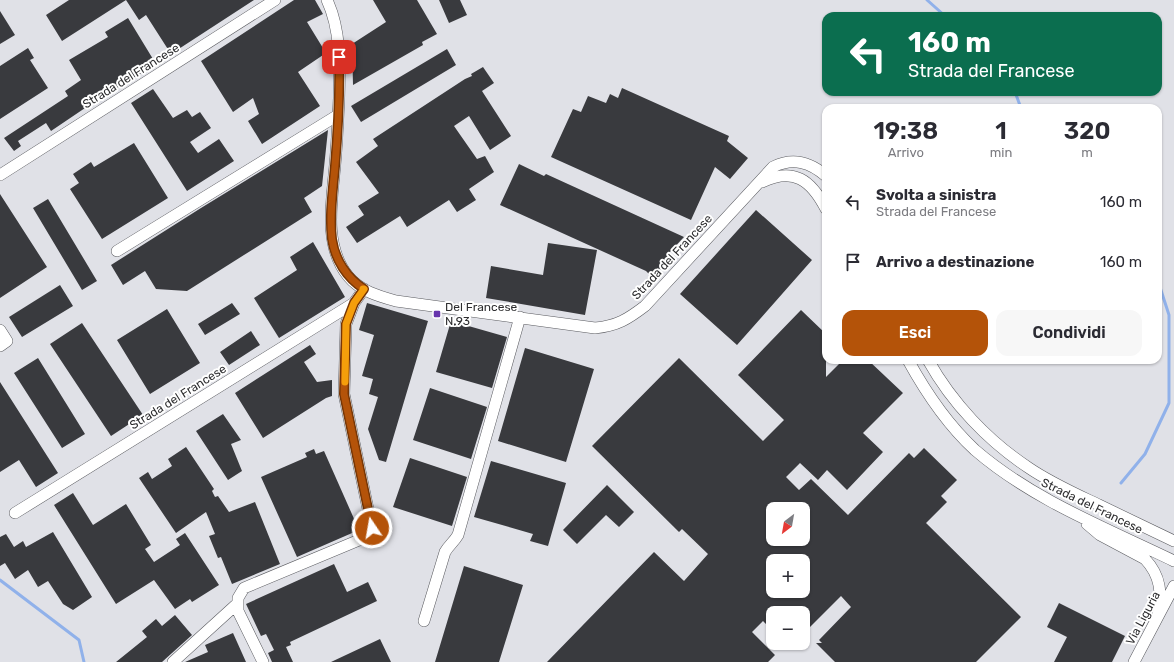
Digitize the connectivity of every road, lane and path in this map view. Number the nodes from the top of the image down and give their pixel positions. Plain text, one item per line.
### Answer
1 (275, 0) edge
2 (327, 0) edge
3 (338, 115) junction
4 (822, 173) edge
5 (0, 175) edge
6 (760, 183) junction
7 (822, 202) edge
8 (117, 251) dead end
9 (364, 289) junction
10 (354, 303) junction
11 (520, 317) junction
12 (0, 330) edge
13 (0, 346) edge
14 (910, 364) edge
15 (931, 364) edge
16 (949, 392) junction
17 (935, 403) junction
18 (1012, 456) junction
19 (1002, 471) junction
20 (15, 513) dead end
21 (1077, 515) junction
22 (1174, 541) edge
23 (1174, 561) edge
24 (1174, 586) edge
25 (238, 603) junction
26 (1174, 604) edge
27 (1158, 616) junction
28 (424, 621) dead end
29 (173, 662) edge
30 (262, 662) edge
31 (1134, 662) edge

1 - 5 street, Strada del Francese
2 - 3 street, Strada del Francese
3 - 8 street
3 - 9 street, Strada del Francese
4 - 6 street, Strada del Francese
6 - 7 street, Strada del Francese
6 - 11 street, Strada del Francese
9 - 10 street, Strada del Francese
9 - 11 street, Strada del Francese
10 - 20 street, Strada del Francese
10 - 25 street, Strada del Francese
11 - 28 street
12 - 13 street
14 - 17 street, Strada del Francese
15 - 16 street, Strada del Francese
16 - 17 street
16 - 18 street, Strada del Francese
17 - 19 street, Strada del Francese
18 - 19 street
18 - 22 street, Strada del Francese
19 - 21 street, Strada del Francese
21 - 23 street, Strada del Francese
21 - 27 street
24 - 27 street, Via Liguria
25 - 29 street, Strada del Francese
25 - 30 street
26 - 27 street
27 - 31 street, Via Liguria

